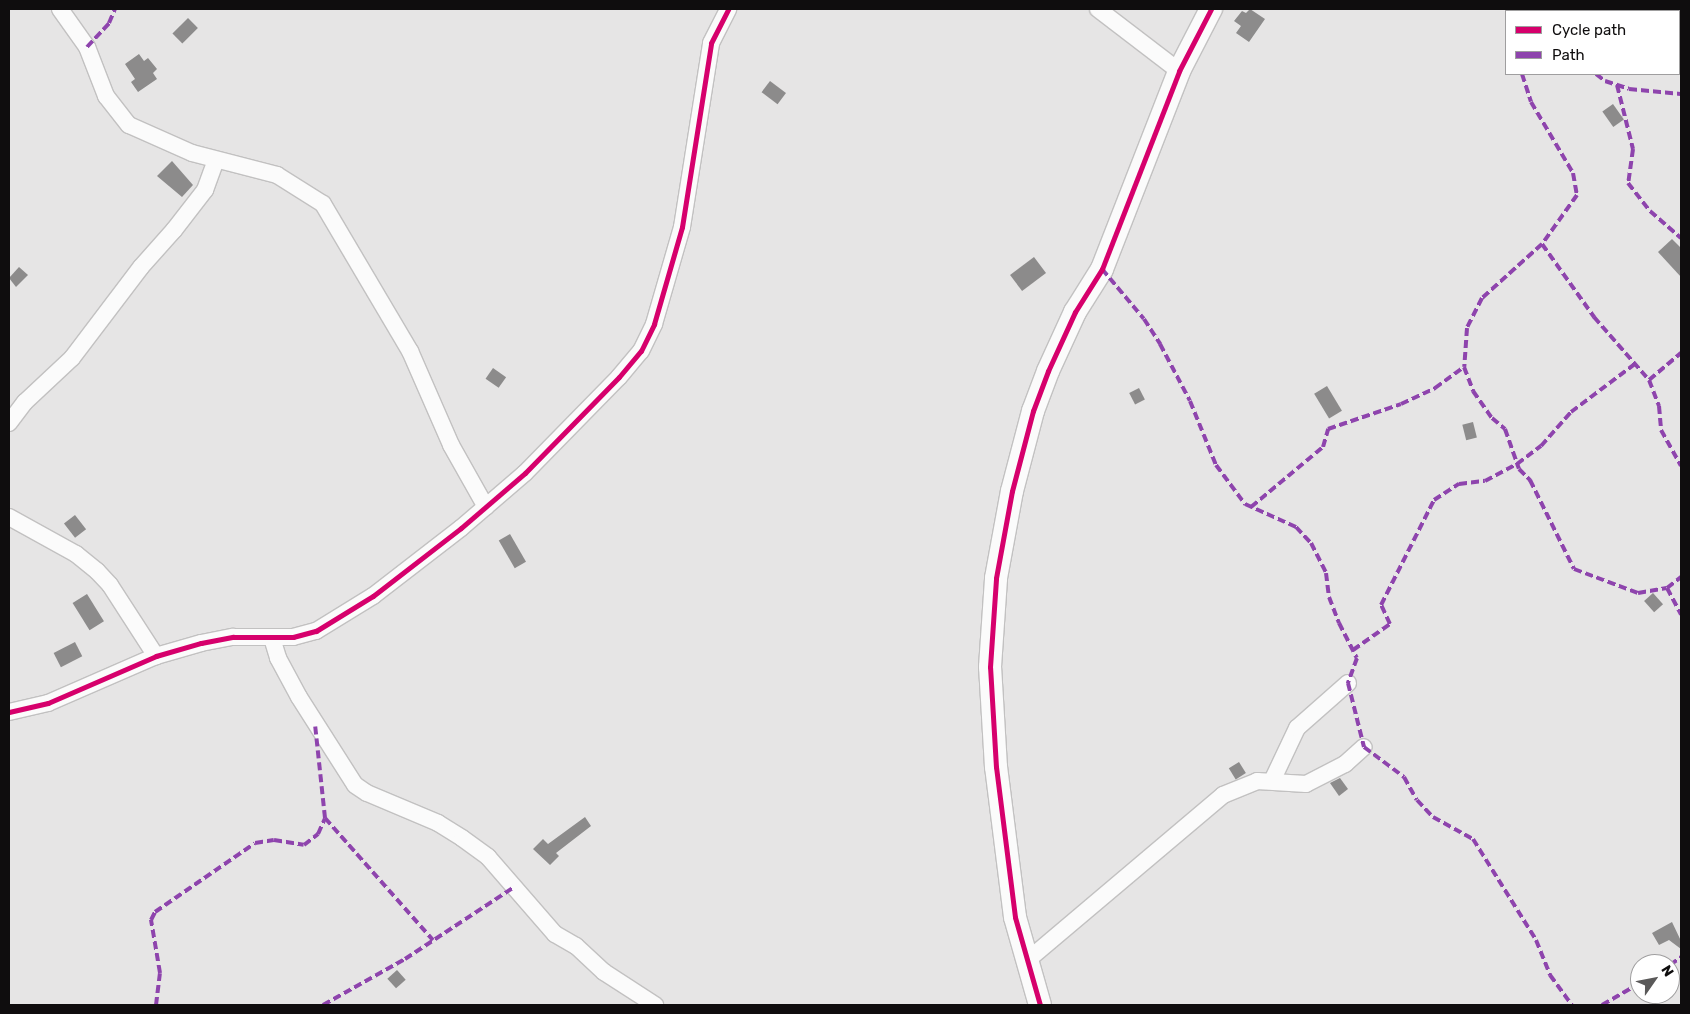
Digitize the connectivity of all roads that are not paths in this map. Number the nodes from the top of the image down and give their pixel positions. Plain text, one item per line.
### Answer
1 (60, 9) edge
2 (728, 9) edge
3 (1098, 9) edge
4 (1211, 9) edge
5 (1179, 71) junction
6 (216, 160) junction
7 (9, 423) edge
8 (486, 507) junction
9 (9, 517) edge
10 (272, 638) junction
11 (156, 656) junction
12 (1348, 683) dead end
13 (9, 712) edge
14 (1364, 747) dead end
15 (1272, 781) junction
16 (1029, 960) junction
17 (655, 1005) edge
18 (1040, 1005) edge

1 - 6 street
2 - 8 street
3 - 5 street
4 - 5 street
5 - 16 street
6 - 7 street
6 - 8 street
8 - 10 street
9 - 11 street
10 - 11 street
10 - 17 street
11 - 13 street
12 - 15 street
14 - 15 street
15 - 16 street
16 - 18 street

